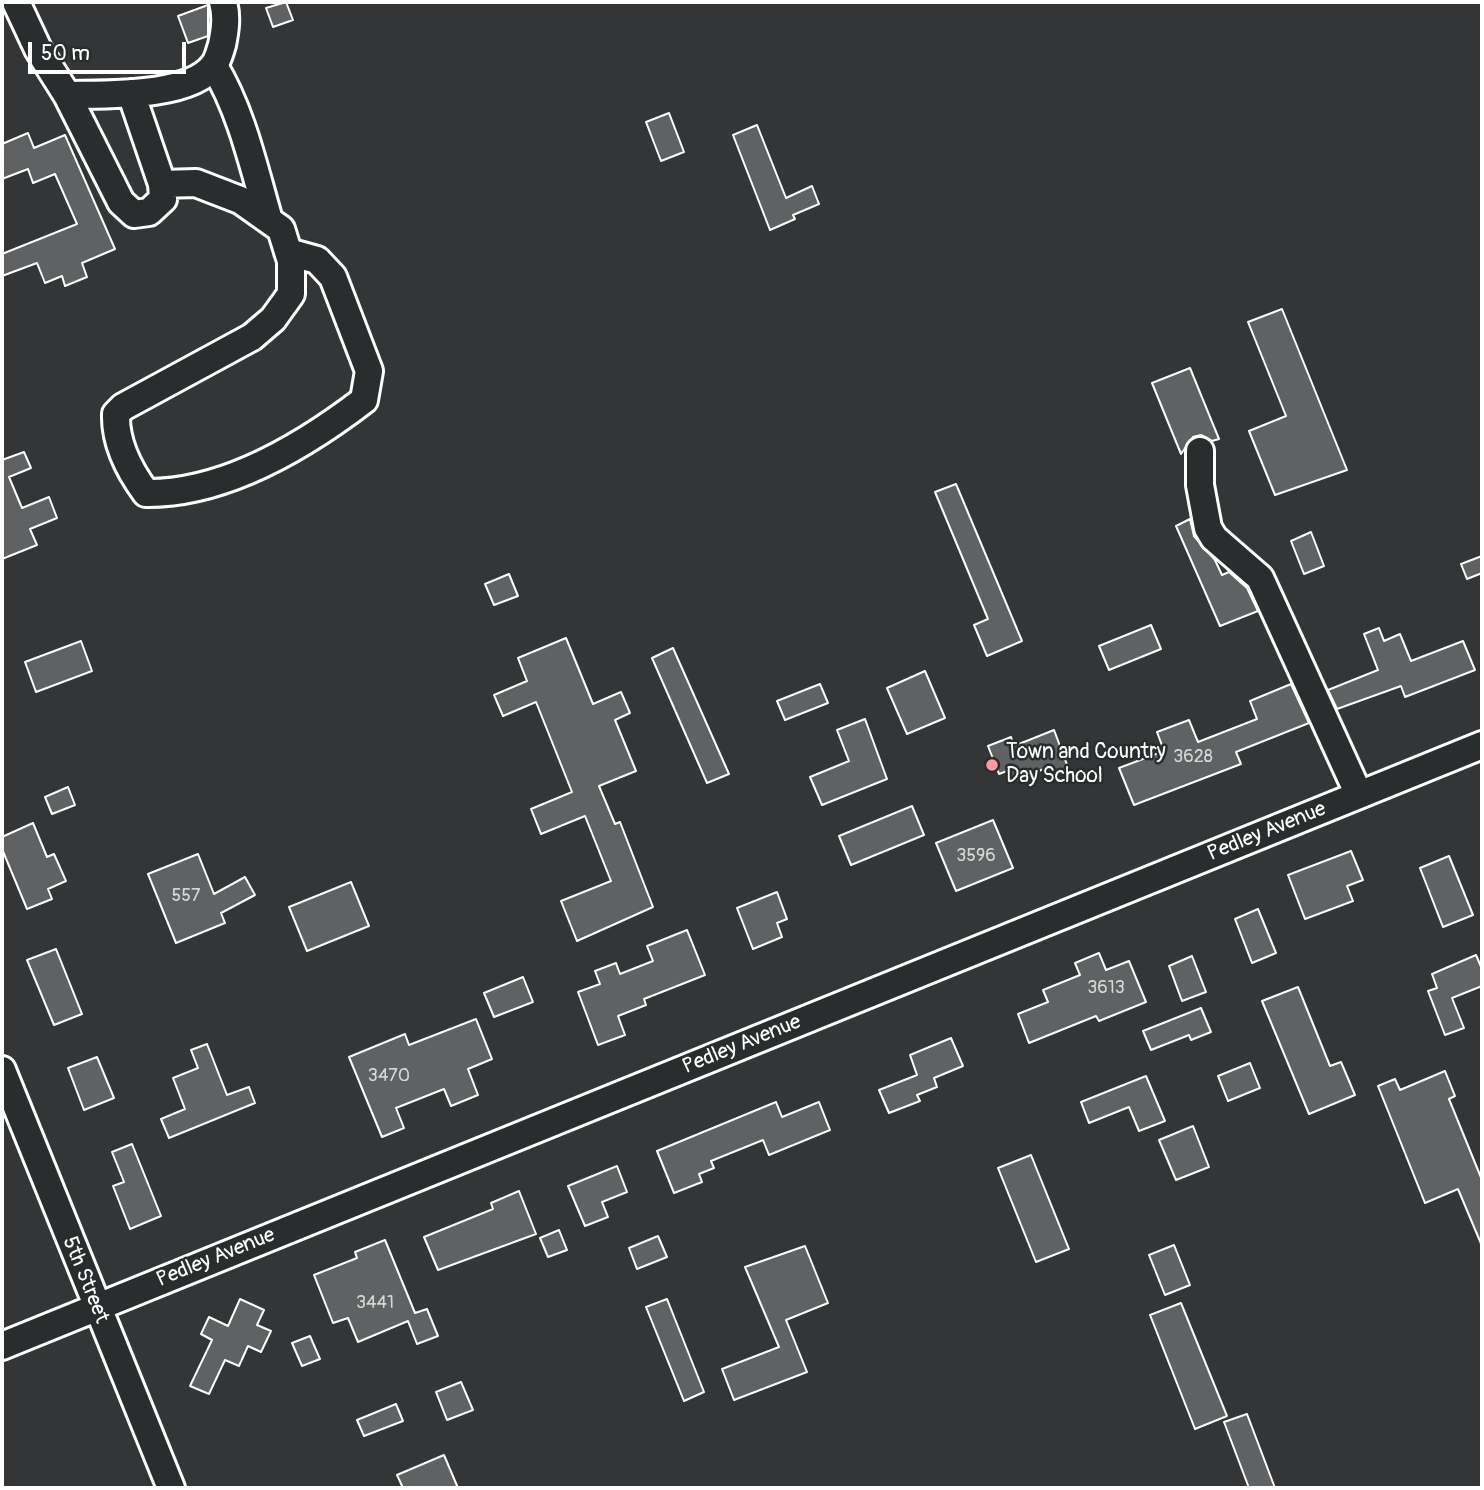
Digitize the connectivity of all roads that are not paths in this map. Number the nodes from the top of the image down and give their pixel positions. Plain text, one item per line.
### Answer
1 (16, 2) edge
2 (223, 2) edge
3 (214, 66) junction
4 (131, 93) junction
5 (67, 95) junction
6 (162, 184) junction
7 (268, 220) junction
8 (288, 252) junction
9 (1200, 451) dead end
10 (1482, 745) edge
11 (1359, 795) junction
12 (2, 1070) edge
13 (96, 1307) junction
14 (2, 1346) edge
15 (171, 1488) edge

1 - 5 street
2 - 3 street
3 - 4 street
3 - 7 street
4 - 5 street
4 - 6 street
5 - 6 street
6 - 7 street
7 - 8 street
8 - 8 street
9 - 11 street
10 - 11 street, Pedley Avenue
11 - 13 street, Pedley Avenue
12 - 13 street, 5th Street
13 - 14 street, Pedley Avenue
13 - 15 street, 5th Street

